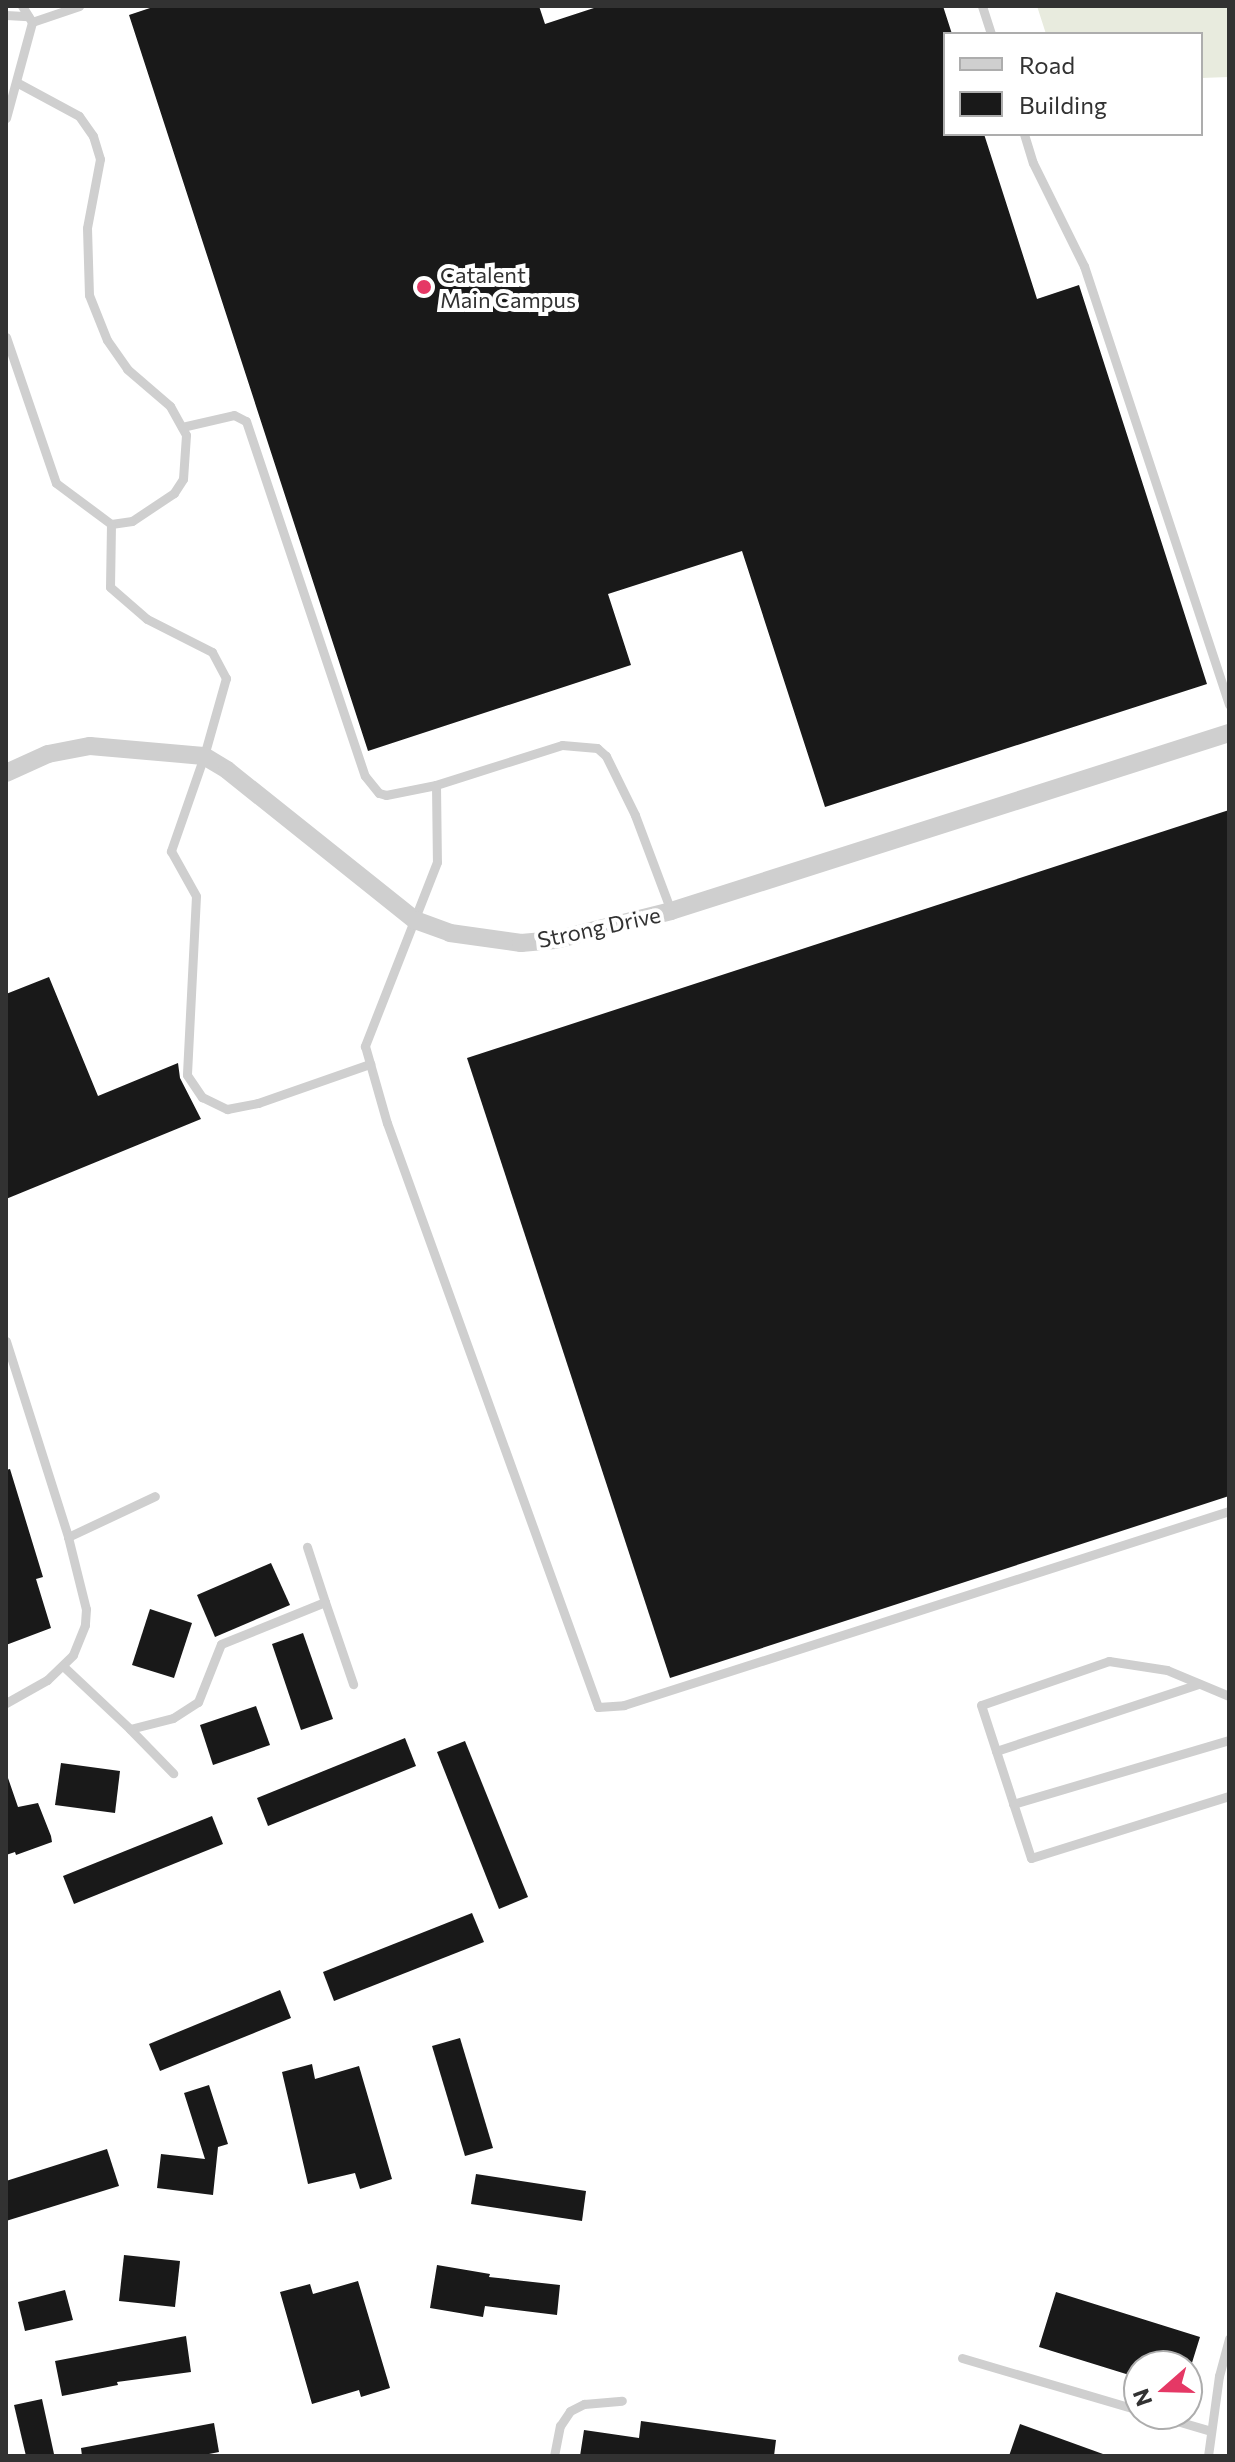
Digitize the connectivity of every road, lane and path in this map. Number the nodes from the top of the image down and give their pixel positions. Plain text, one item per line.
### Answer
1 (22, 6) edge
2 (79, 6) edge
3 (982, 6) edge
4 (6, 15) edge
5 (30, 19) junction
6 (990, 32) edge
7 (18, 83) junction
8 (6, 118) edge
9 (1025, 136) edge
10 (6, 337) edge
11 (182, 427) junction
12 (111, 524) junction
13 (1229, 705) edge
14 (1229, 733) edge
15 (204, 756) junction
16 (6, 773) edge
17 (436, 785) junction
18 (671, 911) junction
19 (415, 920) junction
20 (370, 1064) junction
21 (6, 1341) edge
22 (155, 1496) dead end
23 (1229, 1511) edge
24 (68, 1537) junction
25 (307, 1547) dead end
26 (325, 1602) junction
27 (63, 1666) junction
28 (353, 1684) dead end
29 (1199, 1684) junction
30 (1229, 1696) edge
31 (6, 1703) edge
32 (130, 1729) junction
33 (1229, 1740) edge
34 (996, 1751) junction
35 (173, 1773) dead end
36 (1229, 1796) edge
37 (1013, 1804) junction
38 (1229, 2338) edge
39 (962, 2358) dead end
40 (622, 2401) dead end
41 (1123, 2405) edge
42 (1203, 2429) edge
43 (1211, 2431) junction
44 (554, 2456) edge
45 (1208, 2456) edge

1 - 5 lane
2 - 5 lane
3 - 6 lane
4 - 5 lane
5 - 7 lane
7 - 8 lane
7 - 11 lane
9 - 13 lane
10 - 12 lane
11 - 12 lane
11 - 17 lane
12 - 15 lane
14 - 18 street, Strong Drive
15 - 16 street, Strong Drive
15 - 19 street, Strong Drive
15 - 20 lane
17 - 18 lane
17 - 19 lane
18 - 19 street, Strong Drive
19 - 20 lane
20 - 23 lane
21 - 24 lane
22 - 24 lane
24 - 27 lane
25 - 26 lane
26 - 28 lane
26 - 32 lane
27 - 31 lane
27 - 32 lane
29 - 30 lane
29 - 34 lane
29 - 34 lane
32 - 35 lane
33 - 37 lane
34 - 37 lane
36 - 37 lane
38 - 43 lane
39 - 41 lane
40 - 44 lane
42 - 43 lane
43 - 45 lane

